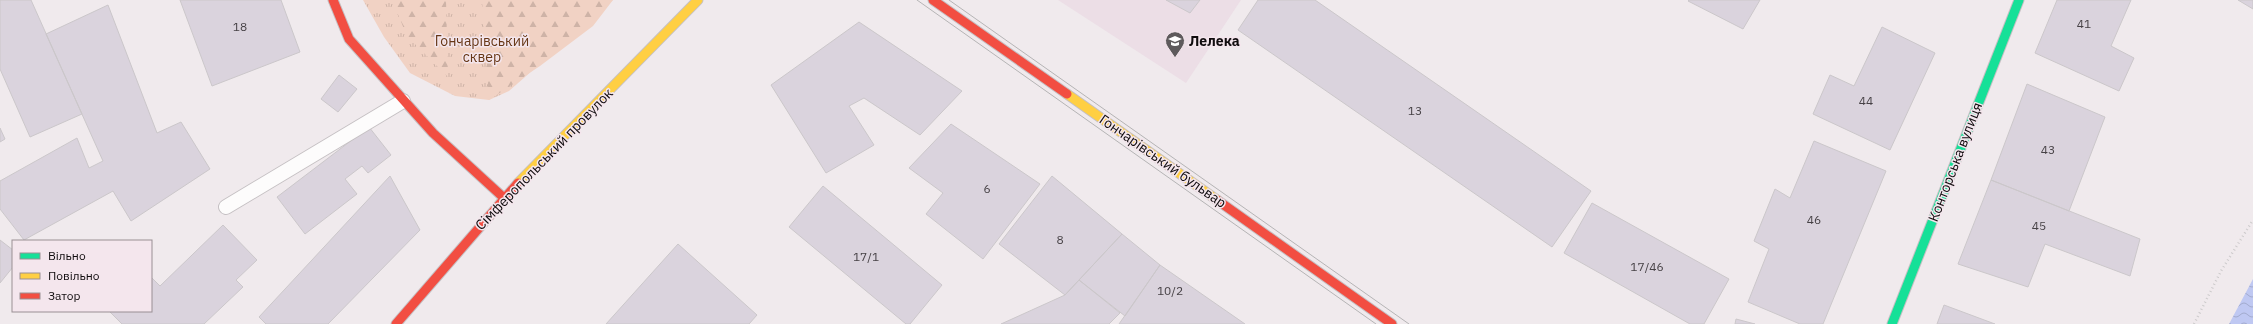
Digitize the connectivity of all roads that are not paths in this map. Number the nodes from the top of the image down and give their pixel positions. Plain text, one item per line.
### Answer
1 (333, 0) edge
2 (698, 0) edge
3 (934, 0) edge
4 (2019, 0) edge
5 (402, 101) junction
6 (504, 198) junction
7 (226, 207) dead end
8 (396, 324) edge
9 (1392, 324) edge
10 (1892, 324) edge

1 - 5 street
2 - 6 street, Сімферопольський провулок
3 - 9 street, Гончарівський бульвар
4 - 10 street, Конторська вулиця
5 - 6 street
5 - 7 lane
6 - 8 street, Сімферопольський провулок

